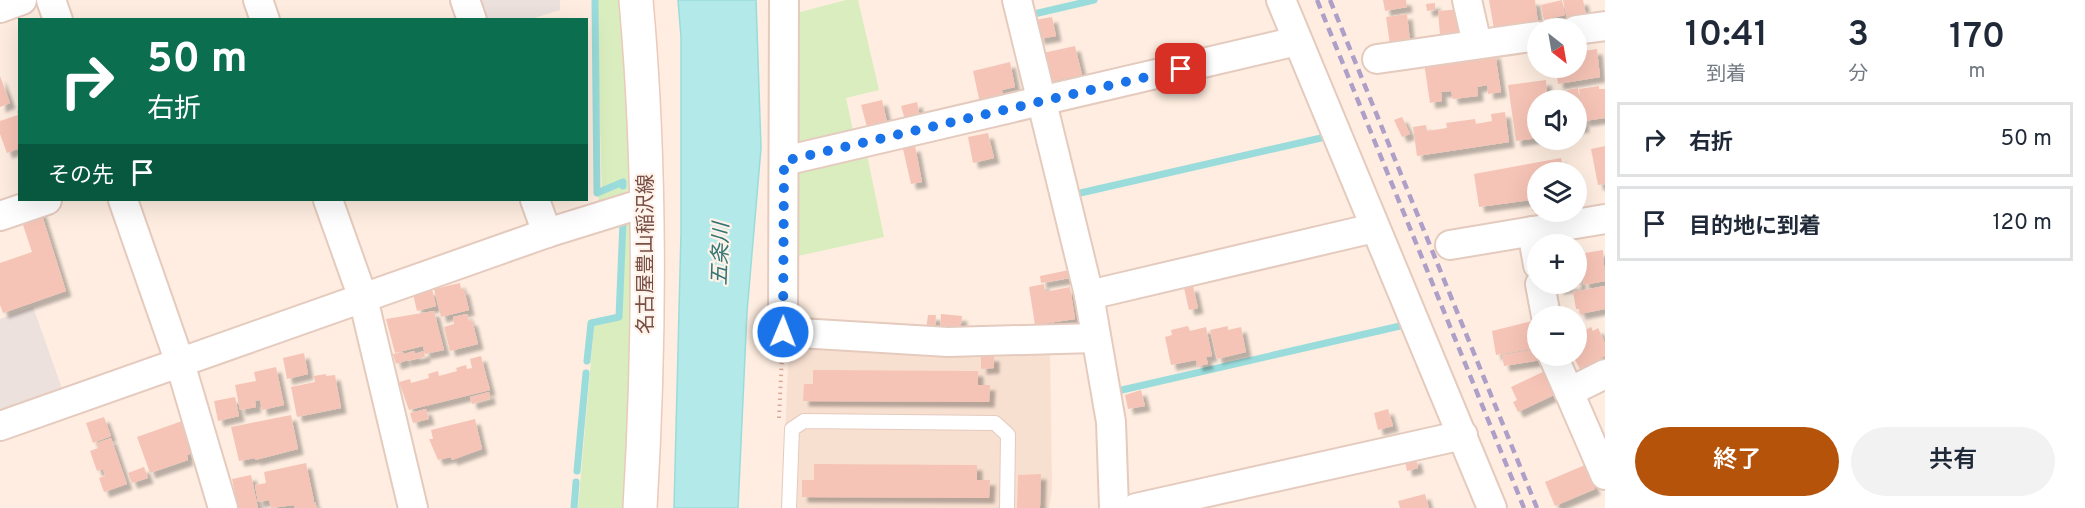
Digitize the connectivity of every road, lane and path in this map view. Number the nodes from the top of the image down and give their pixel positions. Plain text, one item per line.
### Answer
1 (22, 0) edge
2 (51, 0) edge
3 (258, 0) edge
4 (465, 0) edge
5 (636, 0) edge
6 (784, 0) edge
7 (1017, 0) edge
8 (1281, 0) edge
9 (1467, 0) edge
10 (0, 8) edge
11 (57, 18) edge
12 (264, 18) edge
13 (471, 18) edge
14 (1605, 26) edge
15 (1587, 28) edge
16 (1527, 37) edge
17 (1297, 41) junction
18 (1477, 44) junction
19 (1377, 59) dead end
20 (1041, 103) junction
21 (784, 161) junction
22 (44, 201) edge
23 (123, 201) edge
24 (328, 201) edge
25 (535, 201) edge
26 (647, 202) junction
27 (0, 216) edge
28 (1605, 219) edge
29 (1374, 228) junction
30 (1532, 231) junction
31 (547, 233) junction
32 (1533, 234) edge
33 (1449, 245) dead end
34 (1089, 295) junction
35 (363, 298) junction
36 (1095, 338) junction
37 (180, 363) junction
38 (1557, 366) edge
39 (1605, 374) edge
40 (1569, 392) junction
41 (0, 426) edge
42 (1463, 435) junction
43 (1605, 475) edge
44 (223, 508) edge
45 (413, 508) edge
46 (640, 508) edge
47 (789, 508) edge
48 (1007, 508) edge
49 (1114, 508) edge
50 (1136, 508) edge
51 (1492, 508) edge

1 - 10 street
2 - 11 street
3 - 12 street
4 - 13 street
5 - 26 main road, 名古屋豊山稲沢線
6 - 21 street
7 - 20 street
8 - 17 street
9 - 18 street
14 - 15 street
16 - 18 street
17 - 20 street
17 - 29 street
18 - 19 street
20 - 21 street
20 - 34 street
21 - 36 street
22 - 27 street
23 - 37 street
24 - 35 street
25 - 31 street
26 - 31 street
26 - 46 main road, 名古屋豊山稲沢線
28 - 30 street
29 - 34 street
29 - 42 street
30 - 32 street
30 - 33 street
31 - 35 street
34 - 36 street
35 - 37 street
35 - 45 street
36 - 49 street
37 - 41 street
37 - 44 street
38 - 40 street
39 - 40 street
40 - 43 street
42 - 50 street
42 - 51 street
47 - 48 lane

